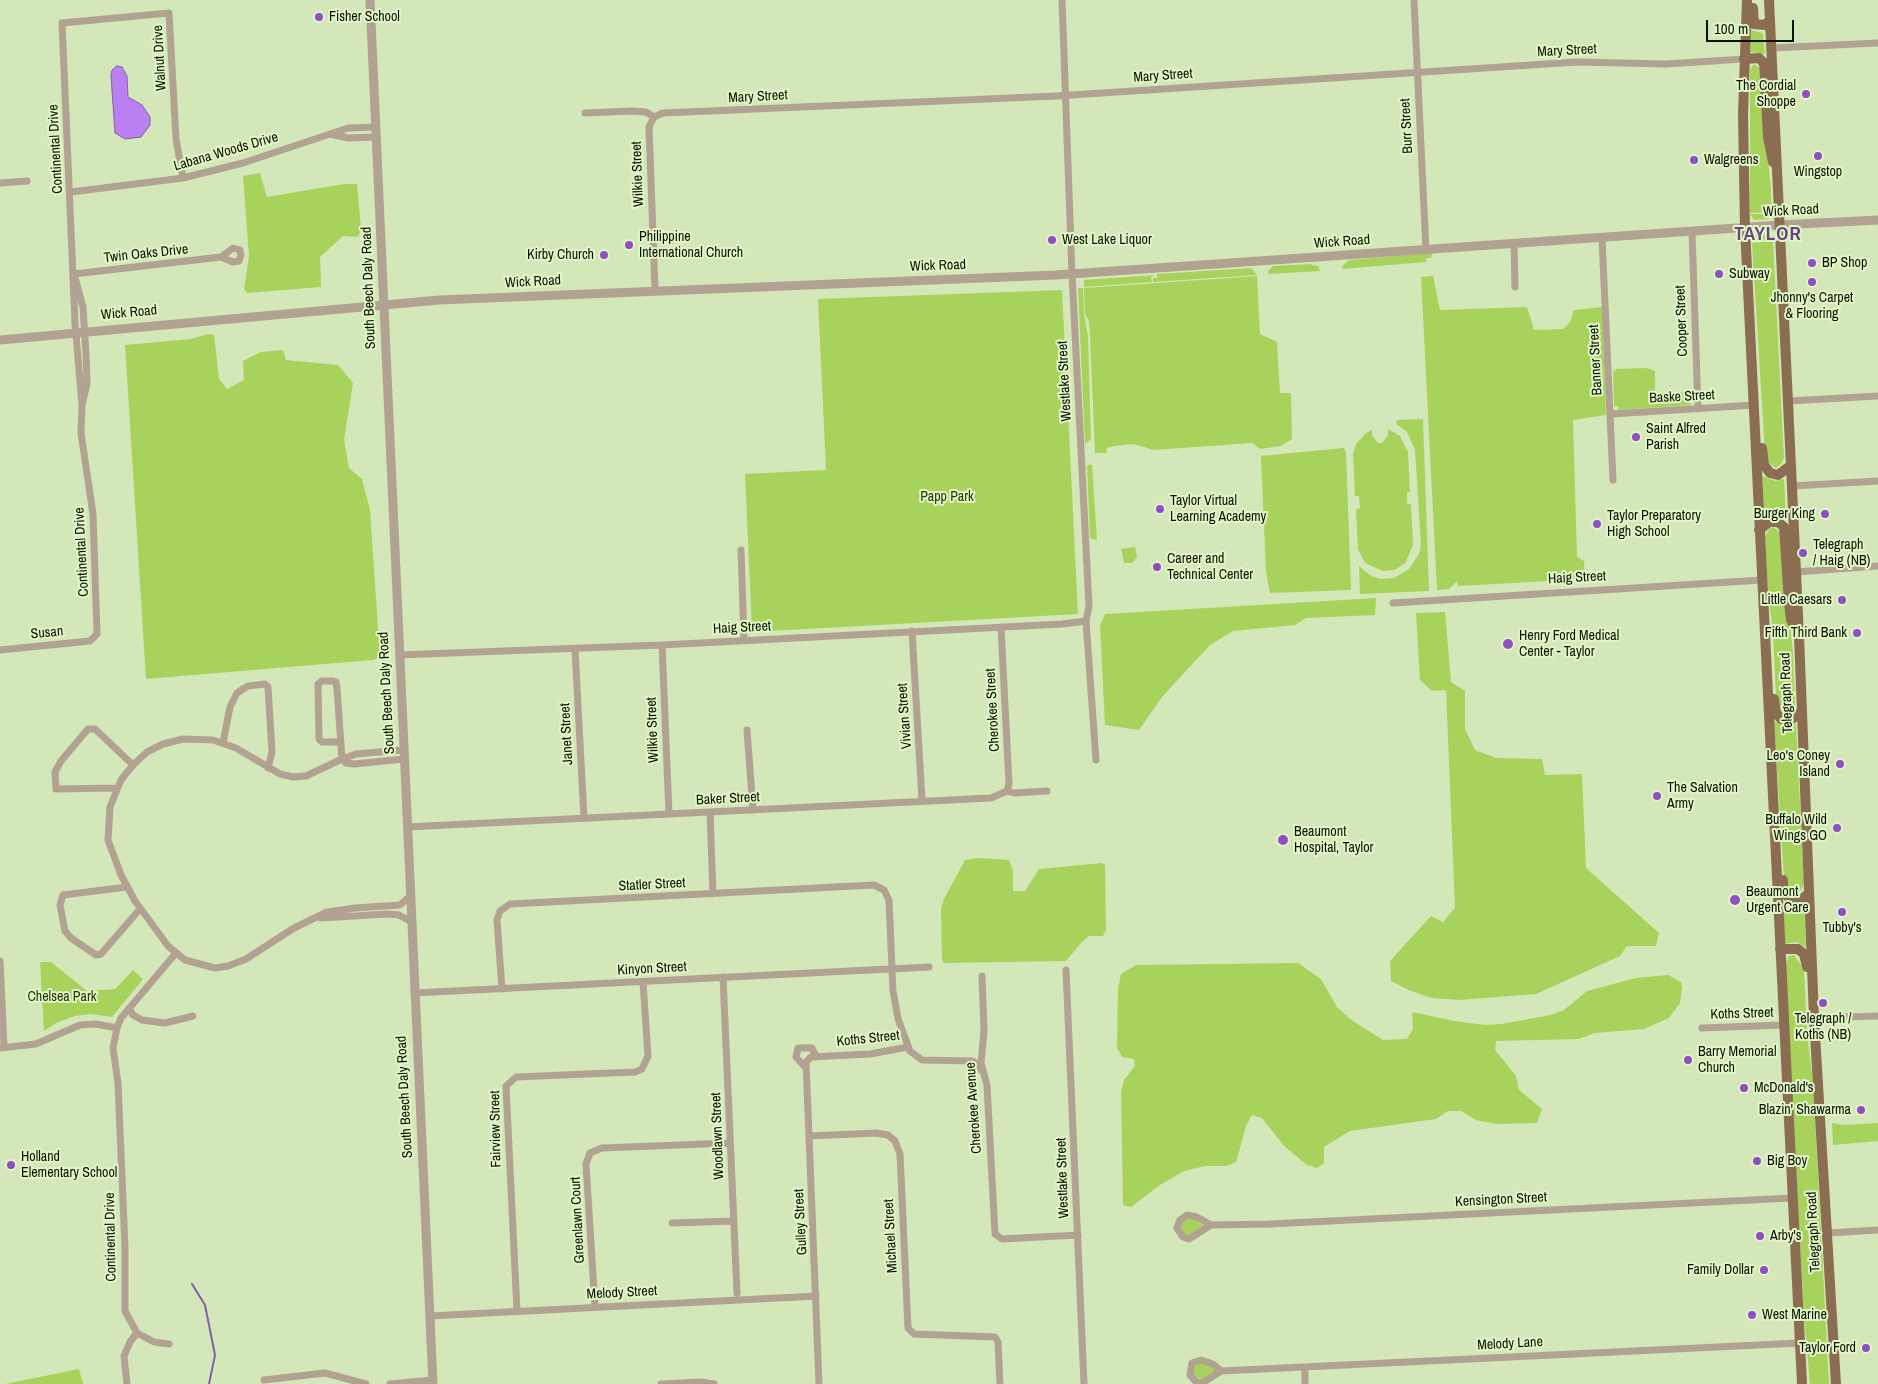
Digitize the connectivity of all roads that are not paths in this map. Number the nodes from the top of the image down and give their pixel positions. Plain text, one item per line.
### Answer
1 (370, 0) edge
2 (1062, 0) edge
3 (1414, 0) edge
4 (1747, 0) edge
5 (1753, 0) edge
6 (1769, 0) edge
7 (1770, 20) junction
8 (62, 23) joint
9 (1878, 43) edge
10 (1772, 48) junction
11 (1744, 59) junction
12 (1417, 73) junction
13 (1066, 95) junction
14 (584, 113) dead end
15 (654, 117) junction
16 (376, 126) junction
17 (327, 134) junction
18 (376, 137) junction
19 (1778, 176) junction
20 (183, 178) junction
21 (27, 181) dead end
22 (0, 183) edge
23 (71, 192) junction
24 (1878, 220) edge
25 (1780, 225) junction
26 (1745, 228) junction
27 (1692, 232) junction
28 (1602, 238) junction
29 (1514, 244) junction
30 (1426, 250) junction
31 (221, 257) dead end
32 (74, 274) junction
33 (1072, 274) junction
34 (1515, 287) dead end
35 (655, 290) junction
36 (383, 303) junction
37 (80, 332) junction
38 (0, 340) edge
39 (1753, 370) junction
40 (1878, 396) edge
41 (1788, 401) junction
42 (1755, 405) junction
43 (1698, 409) junction
44 (1611, 414) junction
45 (1790, 466) junction
46 (1613, 480) dead end
47 (1878, 481) edge
48 (1792, 486) junction
49 (1759, 530) junction
50 (741, 550) dead end
51 (1878, 566) edge
52 (1796, 572) junction
53 (1762, 580) junction
54 (1762, 593) junction
55 (1393, 603) dead end
56 (1086, 621) junction
57 (1001, 627) junction
58 (912, 631) junction
59 (1799, 636) junction
60 (96, 637) joint
61 (744, 640) junction
62 (662, 645) junction
63 (575, 649) junction
64 (0, 650) edge
65 (398, 655) junction
66 (1802, 711) junction
67 (747, 730) dead end
68 (341, 742) junction
69 (223, 743) junction
70 (403, 750) junction
71 (342, 759) junction
72 (404, 760) junction
73 (1096, 760) dead end
74 (133, 765) junction
75 (268, 768) junction
76 (116, 788) junction
77 (1007, 791) junction
78 (1048, 792) dead end
79 (1772, 793) junction
80 (922, 800) junction
81 (753, 810) junction
82 (710, 812) junction
83 (669, 814) junction
84 (584, 818) junction
85 (407, 827) junction
86 (127, 887) junction
87 (713, 894) junction
88 (1808, 894) junction
89 (409, 897) junction
90 (140, 909) junction
91 (315, 919) junction
92 (410, 921) junction
93 (1780, 949) junction
94 (176, 953) junction
95 (0, 961) edge
96 (929, 966) dead end
97 (891, 968) junction
98 (0, 969) edge
99 (1066, 970) dead end
100 (982, 976) dead end
101 (723, 977) junction
102 (643, 982) junction
103 (502, 989) junction
104 (414, 993) junction
105 (129, 1008) junction
106 (193, 1016) dead end
107 (1878, 1016) edge
108 (1814, 1018) junction
109 (1783, 1025) junction
110 (117, 1028) junction
111 (1702, 1028) dead end
112 (908, 1047) junction
113 (2, 1048) edge
114 (816, 1056) junction
115 (806, 1064) junction
116 (1818, 1071) junction
117 (983, 1072) junction
118 (809, 1136) junction
119 (730, 1143) junction
120 (1792, 1198) junction
121 (734, 1221) junction
122 (672, 1223) dead end
123 (1211, 1226) junction
124 (1878, 1230) edge
125 (1828, 1233) junction
126 (1078, 1235) junction
127 (737, 1293) dead end
128 (816, 1296) junction
129 (594, 1307) junction
130 (517, 1311) junction
131 (430, 1316) junction
132 (1799, 1327) junction
133 (138, 1333) junction
134 (1800, 1343) junction
135 (169, 1344) dead end
136 (1304, 1367) junction
137 (1221, 1371) dead end
138 (264, 1380) dead end
139 (433, 1382) edge
140 (127, 1384) edge
141 (366, 1384) edge
142 (390, 1384) edge
143 (661, 1384) edge
144 (714, 1384) edge
145 (819, 1384) edge
146 (1000, 1384) edge
147 (1084, 1384) edge
148 (1305, 1384) edge
149 (1802, 1384) edge
150 (1808, 1384) edge
151 (1836, 1384) edge

1 - 16 street, South Beech Daly Road
2 - 13 street, Westlake Street
3 - 12 street, Burr Street
4 - 11 main road, Telegraph Road
5 - 7 main road
6 - 7 main road, Telegraph Road
7 - 10 main road, Telegraph Road
8 - 20 street, Walnut Drive
8 - 23 street, Continental Drive
9 - 10 street
10 - 19 main road, Telegraph Road
11 - 12 street, Mary Street
11 - 19 main road
11 - 26 main road, Telegraph Road
12 - 13 street, Mary Street
12 - 30 street, Burr Street
13 - 15 street, Mary Street
13 - 33 street, Westlake Street
14 - 15 street, Mary Street
15 - 35 street, Wilkie Street
16 - 17 street, Labana Woods Drive
16 - 18 street, South Beech Daly Road
17 - 18 street, Labana Woods Drive
17 - 20 street, Labana Woods Drive
18 - 36 street, South Beech Daly Road
19 - 25 main road, Telegraph Road
20 - 23 street, Labana Woods Drive
21 - 22 street
23 - 32 street, Continental Drive
24 - 25 street, Wick Road
25 - 26 street, Wick Road
25 - 41 main road, Telegraph Road
26 - 27 street, Wick Road
26 - 39 main road, Telegraph Road
27 - 28 street, Wick Road
27 - 43 street, Cooper Street
28 - 29 street, Wick Road
28 - 44 street, Banner Street
29 - 30 street, Wick Road
29 - 34 street
30 - 33 street, Wick Road
31 - 32 street, Twin Oaks Drive
32 - 37 street, Continental Drive
33 - 35 street, Wick Road
33 - 56 street, Westlake Street
35 - 36 street, Wick Road
36 - 37 street, Wick Road
36 - 65 street, South Beech Daly Road
37 - 38 street, Wick Road
37 - 60 street, Continental Drive
39 - 42 main road, Telegraph Road
39 - 45 main road
40 - 41 street
41 - 45 main road, Telegraph Road
42 - 43 street, Baske Street
42 - 49 main road, Telegraph Road
43 - 44 street, Baske Street
44 - 46 street, Banner Street
45 - 48 main road, Telegraph Road
47 - 48 street
48 - 52 main road, Telegraph Road
49 - 53 main road, Telegraph Road
49 - 59 main road
50 - 61 street
51 - 52 street
52 - 59 main road, Telegraph Road
53 - 54 main road, Telegraph Road
53 - 55 street, Haig Street
54 - 66 main road
54 - 79 main road, Telegraph Road
56 - 57 street, Haig Street
56 - 73 street, Westlake Street
57 - 58 street, Haig Street
57 - 77 street, Cherokee Street
58 - 61 street, Haig Street
58 - 80 street, Vivian Street
59 - 66 main road, Telegraph Road
60 - 64 street, Susan
61 - 62 street, Haig Street
62 - 63 street, Haig Street
62 - 83 street, Wilkie Street
63 - 65 street, Haig Street
63 - 84 street, Janet Street
65 - 70 street, South Beech Daly Road
66 - 88 main road, Telegraph Road
67 - 81 street
68 - 68 street
68 - 71 street
69 - 74 street
69 - 75 street
69 - 75 street
70 - 71 street
70 - 72 street, South Beech Daly Road
71 - 72 street
71 - 75 street
72 - 85 street, South Beech Daly Road
74 - 76 street
74 - 76 street
76 - 86 street
77 - 78 street, Baker Street
77 - 80 street, Baker Street
79 - 88 main road
79 - 93 main road, Telegraph Road
80 - 81 street, Baker Street
81 - 82 street, Baker Street
82 - 83 street, Baker Street
82 - 87 street
83 - 84 street, Baker Street
84 - 85 street, Baker Street
85 - 89 street, South Beech Daly Road
86 - 90 street
86 - 90 street
87 - 97 street, Statler Street
87 - 103 street, Statler Street
88 - 108 main road, Telegraph Road
89 - 91 street
89 - 92 street, South Beech Daly Road
90 - 94 street
91 - 92 street
91 - 94 street
92 - 104 street, South Beech Daly Road
93 - 109 main road, Telegraph Road
93 - 116 main road
94 - 105 street, Continental Drive
95 - 98 street
96 - 97 street, Kinyon Street
97 - 101 street, Kinyon Street
97 - 112 street
98 - 113 street
99 - 126 street, Westlake Street
100 - 117 street, Cherokee Avenue
101 - 102 street, Kinyon Street
101 - 119 street, Woodlawn Street
102 - 103 street, Kinyon Street
102 - 130 street, Fairview Street
103 - 104 street, Kinyon Street
104 - 131 street, South Beech Daly Road
105 - 106 street
105 - 110 street, Continental Drive
107 - 108 street
108 - 116 main road, Telegraph Road
109 - 111 street, Koths Street
109 - 120 main road, Telegraph Road
110 - 113 street
110 - 133 street, Continental Drive
112 - 114 street, Koths Street
112 - 117 street, Koths Street
114 - 115 street, Koths Street
114 - 115 street, Gulley Street
115 - 118 street, Gulley Street
116 - 125 main road, Telegraph Road
117 - 126 street, Cherokee Avenue
118 - 128 street, Gulley Street
118 - 146 street, Michael Street
119 - 121 street, Woodlawn Street
119 - 129 street, Greenlawn Court
120 - 123 street, Kensington Street
120 - 132 main road, Telegraph Road
121 - 122 street
121 - 127 street, Woodlawn Street
123 - 123 street, Kensington Street
124 - 125 street
125 - 151 main road, Telegraph Road
126 - 147 street, Westlake Street
128 - 129 street, Melody Street
128 - 145 street, Gulley Street
129 - 130 street, Melody Street
130 - 131 street, Melody Street
131 - 139 street, South Beech Daly Road
132 - 134 main road, Telegraph Road
132 - 150 main road
133 - 135 street
133 - 140 street
134 - 136 street, Melody Lane
134 - 149 main road, Telegraph Road
136 - 137 street, Melody Lane
136 - 148 street
138 - 141 street
139 - 142 street
143 - 144 street

